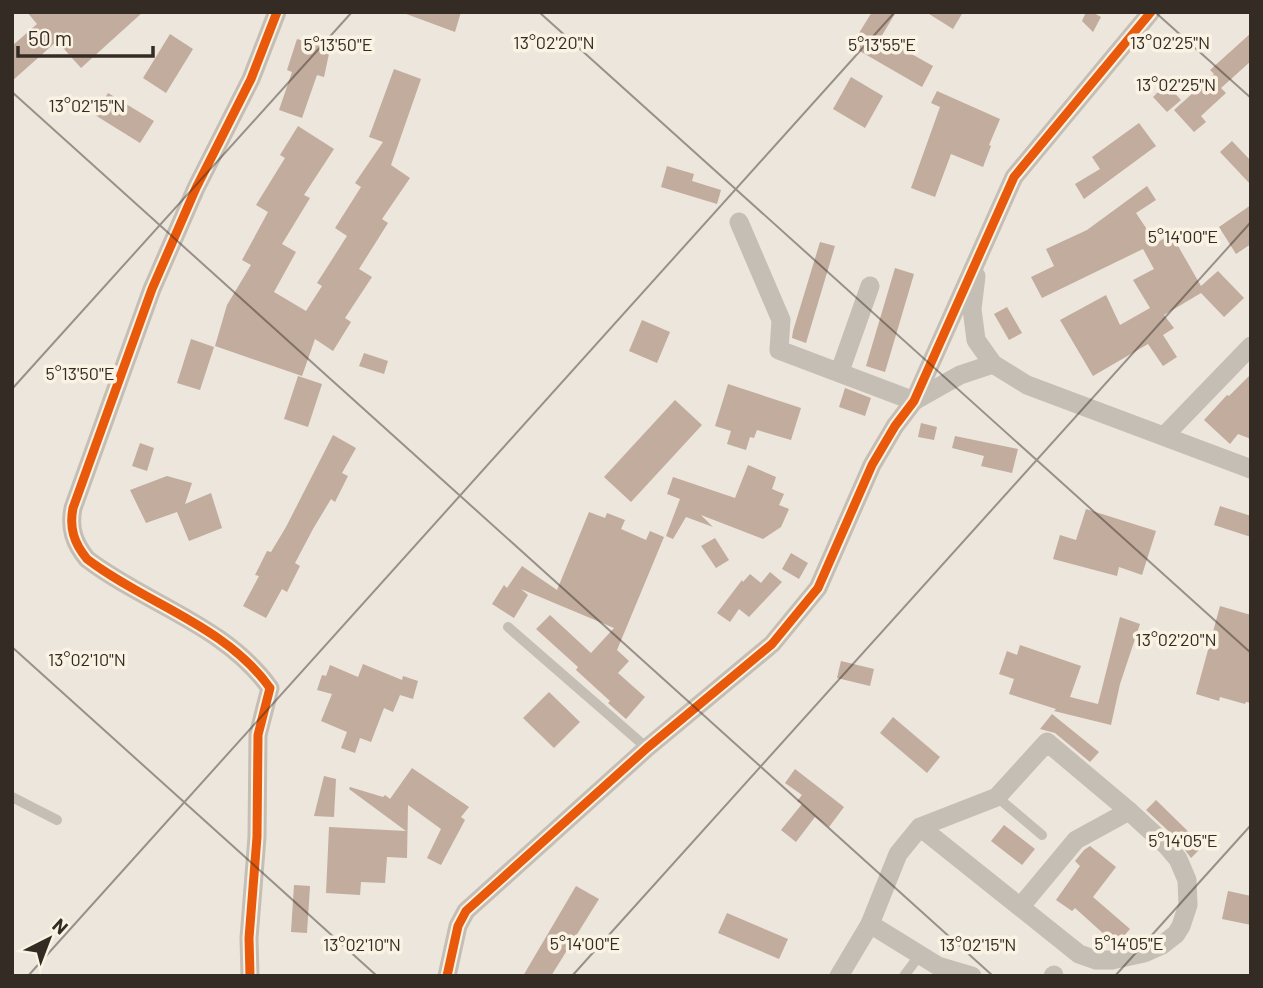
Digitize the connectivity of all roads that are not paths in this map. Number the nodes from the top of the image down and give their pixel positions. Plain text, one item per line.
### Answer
1 (276, 12) edge
2 (1151, 12) edge
3 (739, 222) dead end
4 (979, 255) junction
5 (870, 286) dead end
6 (1251, 346) edge
7 (993, 363) junction
8 (840, 371) junction
9 (914, 401) junction
10 (1165, 435) junction
11 (1251, 469) edge
12 (508, 627) dead end
13 (647, 748) junction
14 (12, 797) edge
15 (997, 797) junction
16 (1129, 811) junction
17 (57, 820) dead end
18 (920, 827) junction
19 (1042, 835) dead end
20 (1021, 906) junction
21 (870, 925) junction
22 (919, 956) junction
23 (250, 976) edge
24 (447, 976) edge
25 (839, 976) edge
26 (904, 976) edge
27 (972, 976) edge

1 - 23 street
2 - 4 street
3 - 8 street
4 - 7 street
4 - 9 street
5 - 8 street
6 - 10 street
7 - 9 street
7 - 10 street
8 - 9 street
9 - 13 street
10 - 11 street
12 - 13 lane
13 - 24 street
14 - 17 lane
15 - 16 street
15 - 18 street
15 - 19 lane
16 - 20 street
16 - 20 street
18 - 20 street
18 - 21 street
21 - 22 street
21 - 25 street
22 - 26 lane
22 - 27 street

